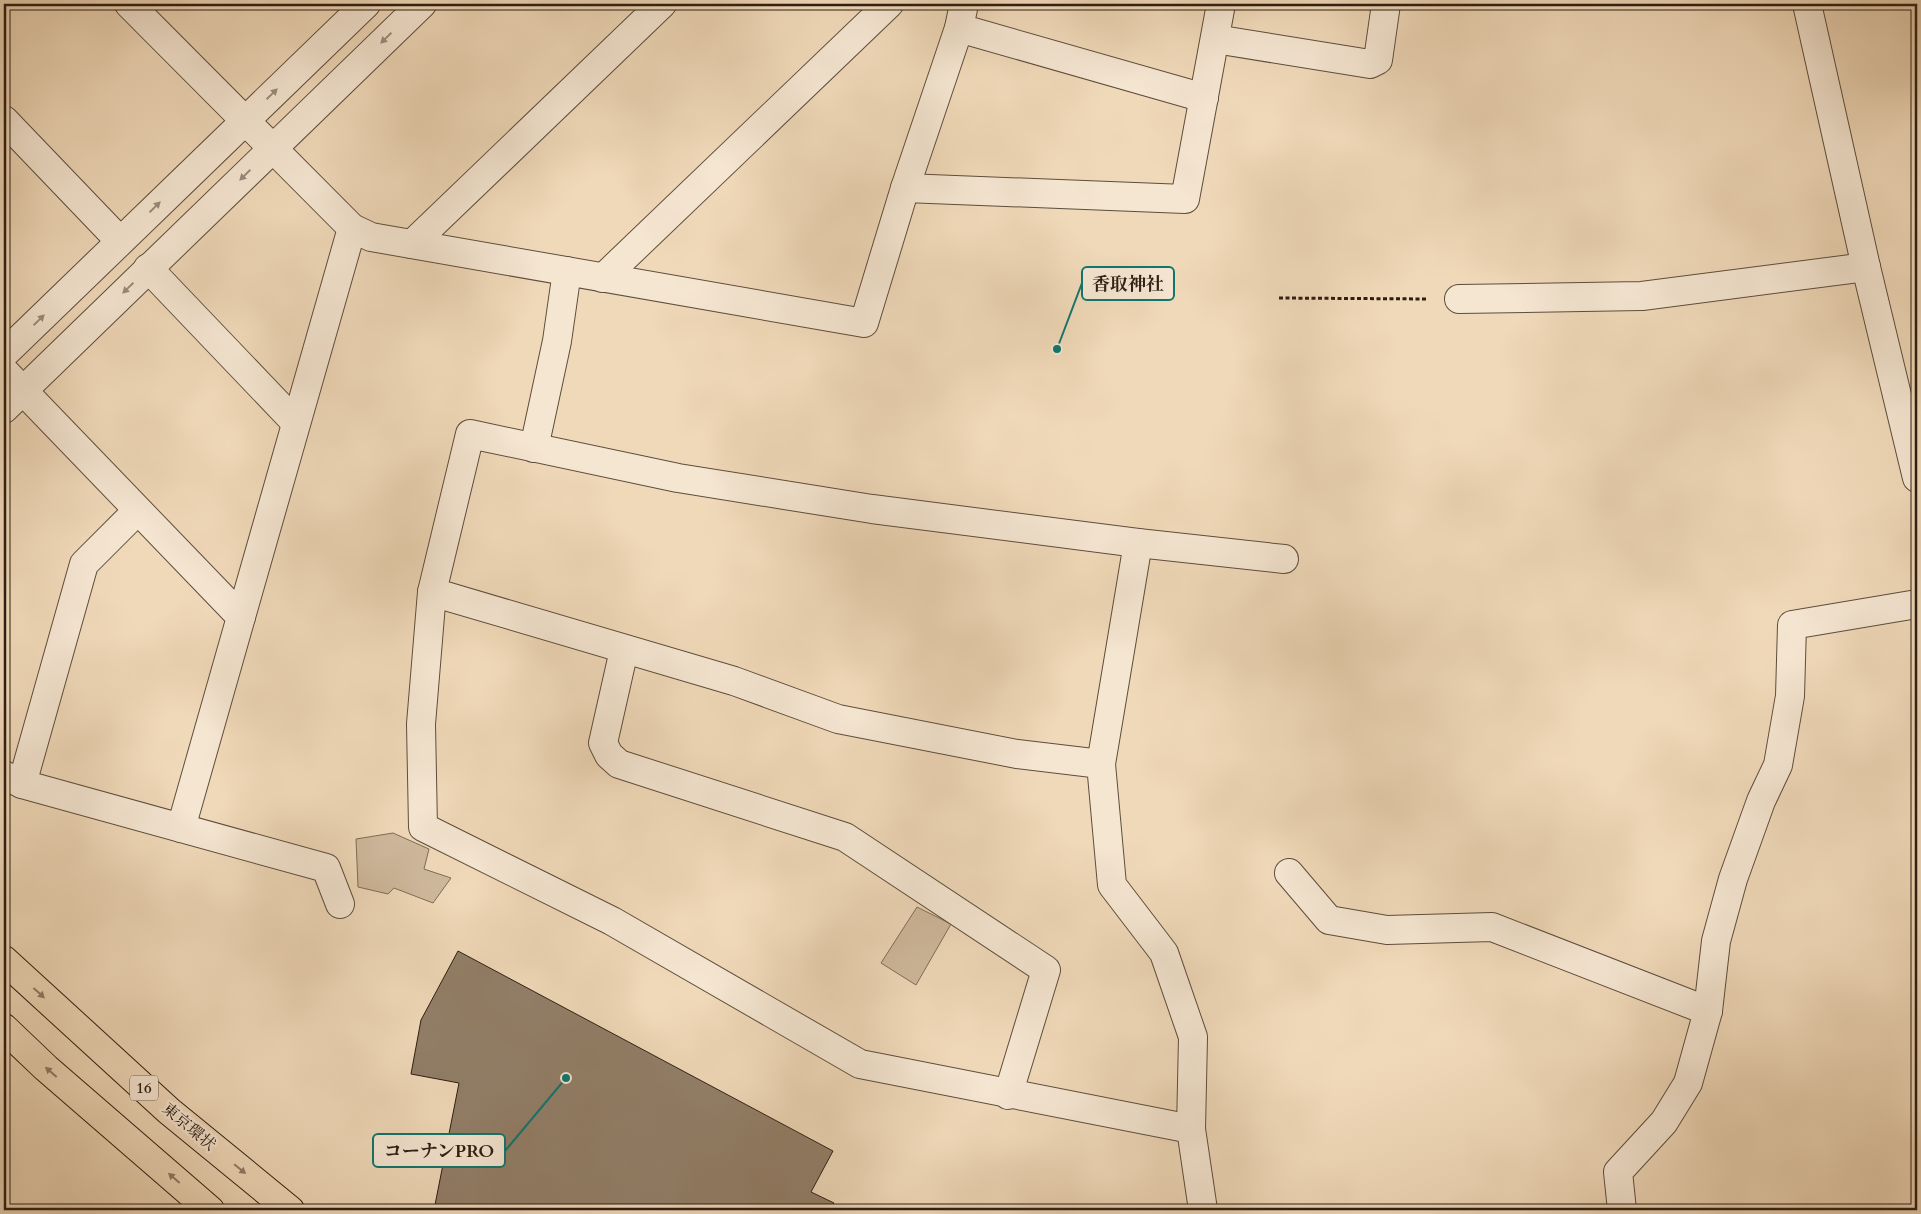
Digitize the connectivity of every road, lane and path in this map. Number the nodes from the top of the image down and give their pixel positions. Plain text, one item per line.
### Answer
1 (129, 4) edge
2 (366, 4) edge
3 (422, 4) edge
4 (662, 4) edge
5 (1221, 4) edge
6 (1386, 4) edge
7 (1807, 4) edge
8 (884, 5) edge
9 (962, 16) edge
10 (1215, 39) junction
11 (1204, 98) junction
12 (4, 120) edge
13 (245, 120) junction
14 (273, 148) junction
15 (905, 188) junction
16 (352, 228) junction
17 (120, 241) junction
18 (412, 244) junction
19 (1866, 267) junction
20 (148, 268) junction
21 (566, 271) junction
22 (604, 278) junction
23 (1279, 298) dead end
24 (1459, 299) joint
25 (4, 354) edge
26 (4, 371) edge
27 (13, 400) edge
28 (295, 422) junction
29 (534, 448) junction
30 (1917, 478) edge
31 (137, 511) junction
32 (1138, 543) junction
33 (1284, 559) dead end
34 (432, 592) junction
35 (1917, 604) edge
36 (241, 617) junction
37 (624, 650) junction
38 (1101, 764) junction
39 (13, 780) edge
40 (181, 828) junction
41 (1289, 873) dead end
42 (340, 904) dead end
43 (4, 960) edge
44 (1708, 1011) junction
45 (4, 1028) edge
46 (1008, 1095) junction
47 (1191, 1129) junction
48 (210, 1210) edge
49 (290, 1210) edge
50 (1203, 1210) edge
51 (1622, 1210) edge

1 - 13 street
13 -> 2 street
3 -> 14 street
4 - 18 street
5 - 10 street
6 - 10 street
7 - 19 street
8 - 22 street
9 - 11 street
9 - 15 street
10 - 11 street
11 - 15 street
12 - 17 street
13 - 14 street
17 -> 13 street
14 - 16 street
14 -> 20 street
15 - 22 street
16 - 18 street
16 - 28 street
25 -> 17 street
18 - 21 street
19 - 24 street
19 - 30 street
20 -> 27 street
20 - 28 street
21 - 22 street
21 - 29 street
23 - 24 path
26 - 27 street
27 - 31 street
28 - 36 street
29 - 32 street
29 - 34 street
31 - 36 street
31 - 39 street
32 - 33 street
32 - 38 street
34 - 37 street
34 - 46 street
35 - 44 street
36 - 40 street
37 - 38 street
37 - 46 street
38 - 47 street
39 - 40 street
40 - 42 street
41 - 44 street
43 -> 49 highway, 東京環状 / 16
44 - 51 street
48 -> 45 highway
46 - 47 street
47 - 50 street

